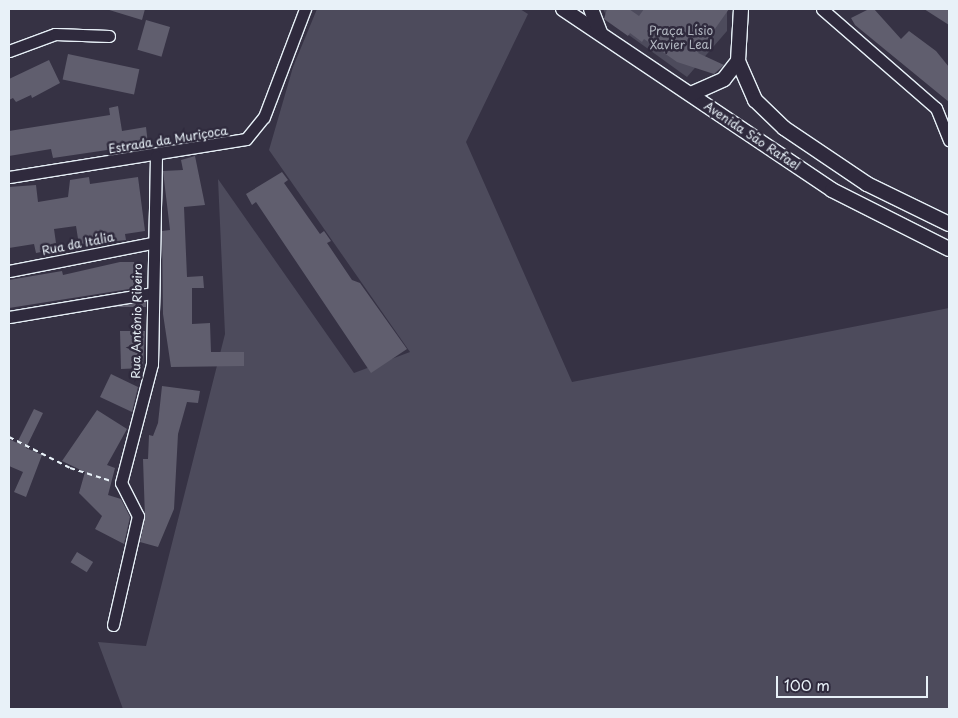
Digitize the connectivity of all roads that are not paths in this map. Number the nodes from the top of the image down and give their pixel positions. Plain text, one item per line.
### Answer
1 (305, 9) edge
2 (563, 9) edge
3 (591, 9) edge
4 (741, 9) edge
5 (822, 9) edge
6 (109, 36) dead end
7 (602, 36) junction
8 (9, 51) edge
9 (738, 61) junction
10 (691, 94) junction
11 (949, 140) edge
12 (156, 156) junction
13 (9, 177) edge
14 (949, 224) edge
15 (152, 243) junction
16 (949, 249) edge
17 (9, 271) edge
18 (153, 293) junction
19 (9, 317) edge
20 (114, 625) dead end

1 - 12 street, Estrada da Muriçoca
2 - 7 main road, Avenida São Rafael
3 - 7 main road
4 - 9 main road
5 - 11 street
6 - 8 street
7 - 10 main road, Avenida São Rafael
9 - 10 main road
9 - 14 main road, Avenida São Rafael
10 - 16 main road, Avenida São Rafael
12 - 13 street, Estrada da Muriçoca
12 - 15 street, Rua Antônio Ribeiro
15 - 17 street, Rua da Itália
15 - 18 street, Rua Antônio Ribeiro
18 - 19 street
18 - 20 street, Rua Antônio Ribeiro

